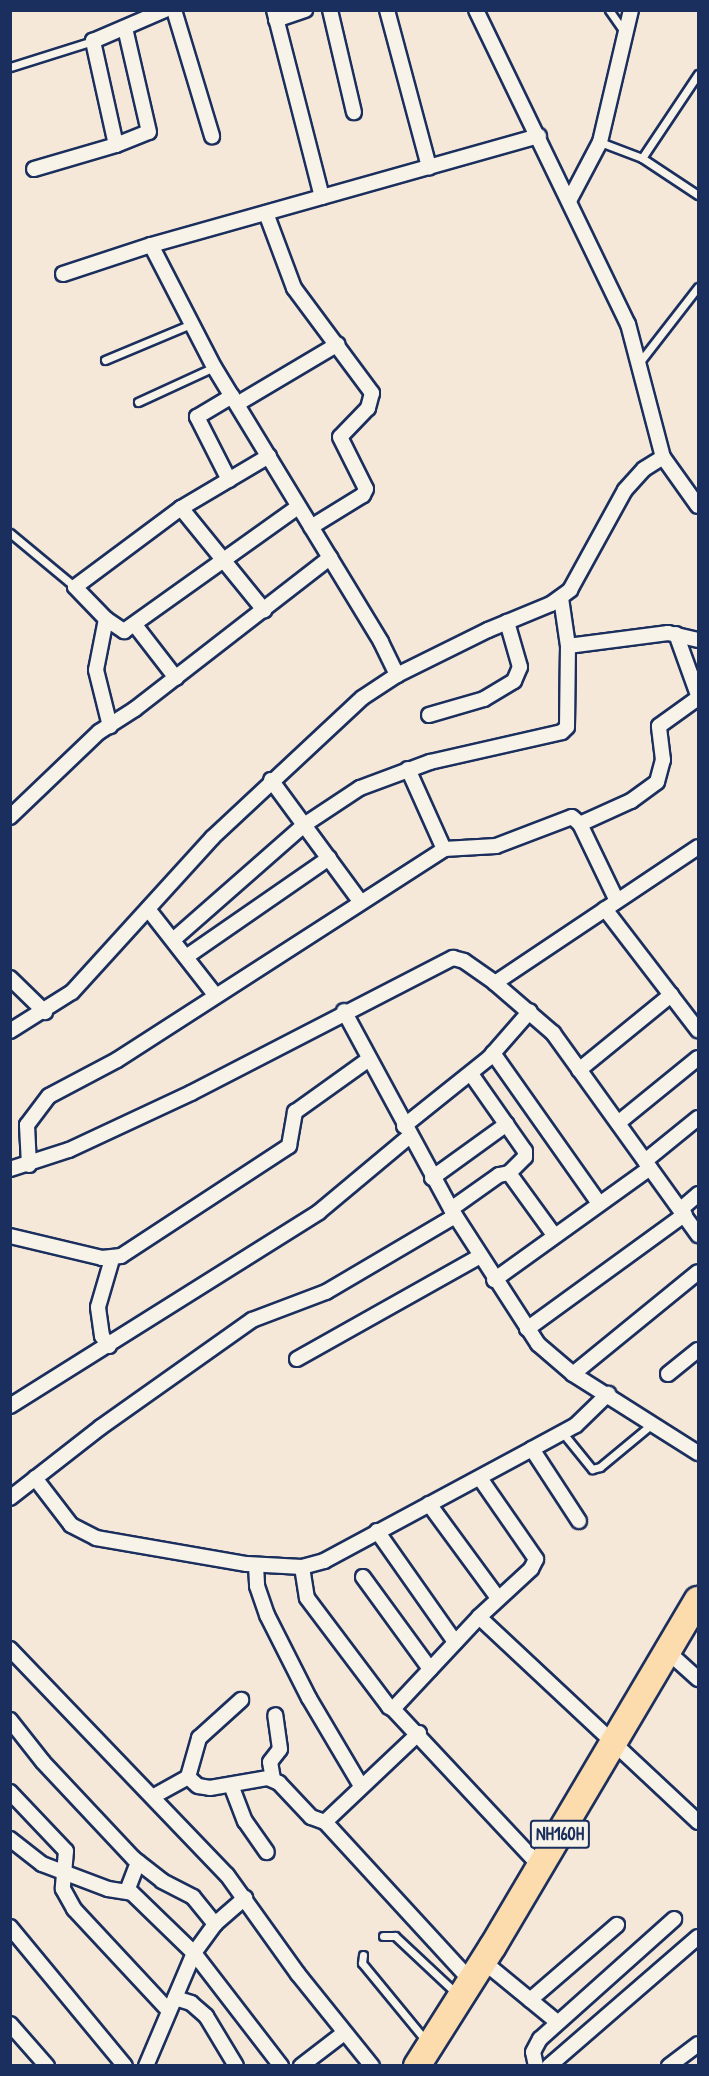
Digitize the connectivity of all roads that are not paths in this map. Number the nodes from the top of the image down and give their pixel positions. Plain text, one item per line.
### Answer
1 (165, 10) edge
2 (174, 10) edge
3 (305, 10) edge
4 (330, 10) edge
5 (387, 10) edge
6 (476, 10) edge
7 (609, 10) edge
8 (631, 10) edge
9 (275, 15) edge
10 (125, 28) junction
11 (625, 34) junction
12 (93, 41) junction
13 (10, 67) edge
14 (699, 74) edge
15 (354, 112) dead end
16 (212, 136) dead end
17 (539, 136) junction
18 (600, 142) junction
19 (116, 145) junction
20 (642, 158) junction
21 (429, 167) junction
22 (34, 169) dead end
23 (699, 195) edge
24 (322, 197) junction
25 (570, 199) junction
26 (266, 213) junction
27 (152, 245) junction
28 (63, 274) dead end
29 (699, 287) edge
30 (191, 324) junction
31 (338, 344) junction
32 (105, 360) dead end
33 (639, 363) junction
34 (214, 366) junction
35 (235, 400) junction
36 (138, 402) dead end
37 (269, 456) junction
38 (663, 457) junction
39 (229, 480) junction
40 (699, 506) edge
41 (298, 507) junction
42 (181, 508) junction
43 (311, 527) junction
44 (10, 533) edge
45 (330, 558) junction
46 (224, 561) junction
47 (75, 587) junction
48 (561, 598) junction
49 (264, 609) junction
50 (106, 619) junction
51 (507, 622) junction
52 (135, 625) junction
53 (676, 634) junction
54 (699, 640) edge
55 (568, 646) junction
56 (397, 675) junction
57 (176, 678) junction
58 (699, 696) edge
59 (429, 715) dead end
60 (110, 726) junction
61 (408, 769) junction
62 (271, 780) junction
63 (10, 817) edge
64 (580, 824) junction
65 (304, 825) junction
66 (699, 847) edge
67 (444, 849) junction
68 (329, 858) junction
69 (360, 901) junction
70 (617, 901) junction
71 (148, 909) junction
72 (605, 909) junction
73 (173, 940) junction
74 (186, 957) junction
75 (10, 978) edge
76 (495, 983) junction
77 (671, 995) junction
78 (216, 996) junction
79 (344, 1011) junction
80 (530, 1011) junction
81 (45, 1012) junction
82 (699, 1030) edge
83 (10, 1031) edge
84 (493, 1053) junction
85 (699, 1058) edge
86 (369, 1059) junction
87 (579, 1070) junction
88 (471, 1074) junction
89 (699, 1118) edge
90 (618, 1123) junction
91 (507, 1124) junction
92 (407, 1131) junction
93 (648, 1164) junction
94 (29, 1165) junction
95 (10, 1169) edge
96 (509, 1173) junction
97 (432, 1178) junction
98 (699, 1194) edge
99 (599, 1203) junction
100 (683, 1211) junction
101 (453, 1213) junction
102 (554, 1234) junction
103 (699, 1235) edge
104 (10, 1236) edge
105 (479, 1257) junction
106 (112, 1259) junction
107 (699, 1272) edge
108 (494, 1280) junction
109 (527, 1329) junction
110 (109, 1346) junction
111 (699, 1350) edge
112 (297, 1359) dead end
113 (573, 1374) junction
114 (668, 1374) dead end
115 (608, 1394) junction
116 (10, 1406) edge
117 (653, 1422) junction
118 (562, 1432) junction
119 (532, 1449) junction
120 (699, 1453) edge
121 (35, 1478) junction
122 (480, 1478) junction
123 (10, 1498) edge
124 (429, 1504) junction
125 (579, 1521) dead end
126 (377, 1531) junction
127 (256, 1565) junction
128 (302, 1567) junction
129 (363, 1576) dead end
130 (498, 1598) junction
131 (699, 1600) edge
132 (479, 1617) junction
133 (455, 1642) junction
134 (10, 1649) edge
135 (667, 1651) junction
136 (430, 1669) junction
137 (699, 1678) edge
138 (241, 1700) dead end
139 (393, 1709) junction
140 (275, 1715) dead end
141 (10, 1719) edge
142 (419, 1733) junction
143 (612, 1745) junction
144 (188, 1777) junction
145 (273, 1779) junction
146 (231, 1785) junction
147 (362, 1786) junction
148 (10, 1792) edge
149 (153, 1796) junction
150 (325, 1822) junction
151 (699, 1822) edge
152 (10, 1839) edge
153 (267, 1851) dead end
154 (138, 1862) junction
155 (540, 1866) junction
156 (64, 1872) junction
157 (127, 1891) junction
158 (244, 1899) junction
159 (674, 1919) dead end
160 (215, 1924) junction
161 (617, 1925) dead end
162 (12, 1932) edge
163 (383, 1936) dead end
164 (699, 1937) edge
165 (194, 1953) junction
166 (363, 1955) dead end
167 (472, 1980) junction
168 (175, 1998) junction
169 (530, 2000) junction
170 (169, 2011) junction
171 (557, 2022) junction
172 (14, 2033) edge
173 (344, 2033) junction
174 (699, 2044) edge
175 (423, 2055) edge
176 (47, 2066) edge
177 (125, 2066) edge
178 (146, 2066) edge
179 (236, 2066) edge
180 (281, 2066) edge
181 (301, 2066) edge
182 (372, 2066) edge
183 (536, 2066) edge
184 (549, 2066) edge
185 (669, 2066) edge

1 - 10 street
2 - 16 street
3 - 9 street
4 - 15 street
5 - 21 street
6 - 17 street
7 - 11 lane
8 - 11 street
9 - 24 street
10 - 12 street
10 - 19 street
11 - 18 street
12 - 13 lane
12 - 19 street
14 - 20 lane
17 - 21 street
17 - 25 street
18 - 20 lane
18 - 25 street
19 - 22 street
20 - 23 lane
21 - 24 street
24 - 26 street
25 - 33 street
26 - 27 street
26 - 31 street
27 - 28 street
27 - 30 street
29 - 33 lane
30 - 32 lane
30 - 34 street
31 - 35 street
31 - 43 street
33 - 38 street
34 - 35 street
34 - 36 lane
35 - 37 street
35 - 39 street
37 - 39 street
37 - 41 street
38 - 40 street
38 - 48 street
39 - 42 street
41 - 43 street
41 - 46 street
42 - 46 street
42 - 47 street
43 - 45 street
44 - 47 lane
45 - 49 street
45 - 56 street
46 - 49 street
46 - 52 street
47 - 50 street
48 - 51 street
48 - 55 street
49 - 57 street
50 - 52 street
50 - 60 street
51 - 56 street
51 - 59 street
52 - 57 street
53 - 54 street
53 - 55 street
53 - 58 street
55 - 61 street
56 - 62 street
57 - 60 street
58 - 64 street
60 - 63 street
61 - 65 street
61 - 67 street
62 - 65 street
62 - 71 street
64 - 67 street
64 - 70 street
65 - 68 street
65 - 73 street
66 - 70 street
67 - 69 street
68 - 69 street
68 - 74 street
69 - 78 street
70 - 72 street
71 - 73 street
71 - 81 street
72 - 76 street
72 - 77 street
73 - 74 street
74 - 78 street
75 - 81 street
76 - 79 street
76 - 80 street
77 - 82 street
77 - 87 street
78 - 94 street
79 - 86 street
79 - 94 street
80 - 84 street
80 - 87 street
81 - 83 street
84 - 88 street
84 - 99 street
85 - 90 street
86 - 92 street
86 - 106 street
87 - 90 street
88 - 91 street
88 - 92 street
89 - 93 street
90 - 93 street
91 - 96 street
91 - 97 street
92 - 97 street
92 - 110 street
93 - 99 street
93 - 100 street
94 - 95 street
96 - 101 street
96 - 102 street
97 - 101 street
98 - 100 street
99 - 102 street
100 - 103 street
100 - 109 street
101 - 105 street
101 - 121 street
102 - 108 street
104 - 106 street
105 - 108 street
105 - 112 street
106 - 110 street
107 - 113 street
108 - 109 street
109 - 113 street
110 - 116 street
111 - 114 street
113 - 115 street
115 - 117 street
115 - 118 street
117 - 118 lane
117 - 120 street
118 - 119 street
119 - 122 street
119 - 125 street
121 - 123 street
121 - 127 street
122 - 124 street
122 - 130 street
124 - 126 street
124 - 130 street
126 - 128 street
126 - 133 street
127 - 128 street
127 - 147 street
128 - 139 street
129 - 136 street
130 - 132 street
131 - 135 highway, NH160H
132 - 133 street
132 - 143 street
133 - 136 street
134 - 149 street
135 - 137 street
135 - 143 highway, NH160H
136 - 139 street
138 - 144 street
139 - 142 street
140 - 145 street
141 - 154 street
142 - 147 street
142 - 155 street
143 - 151 street
143 - 155 highway, NH160H
144 - 146 street
144 - 149 street
145 - 146 street
145 - 150 street
146 - 153 street
147 - 150 street
148 - 156 street
149 - 158 street
150 - 167 street
152 - 156 street
154 - 157 street
154 - 160 street
155 - 167 highway, NH160H
156 - 157 street
156 - 170 street
157 - 165 street
158 - 160 street
158 - 173 street
159 - 171 street
160 - 165 street
161 - 169 street
162 - 177 street
163 - 167 lane
164 - 184 street
165 - 168 street
165 - 180 street
166 - 175 lane
167 - 169 street
167 - 175 highway, NH160H
168 - 170 street
168 - 179 street
169 - 171 street
170 - 178 street
171 - 183 street
172 - 176 street
173 - 181 street
173 - 182 street
174 - 185 street

